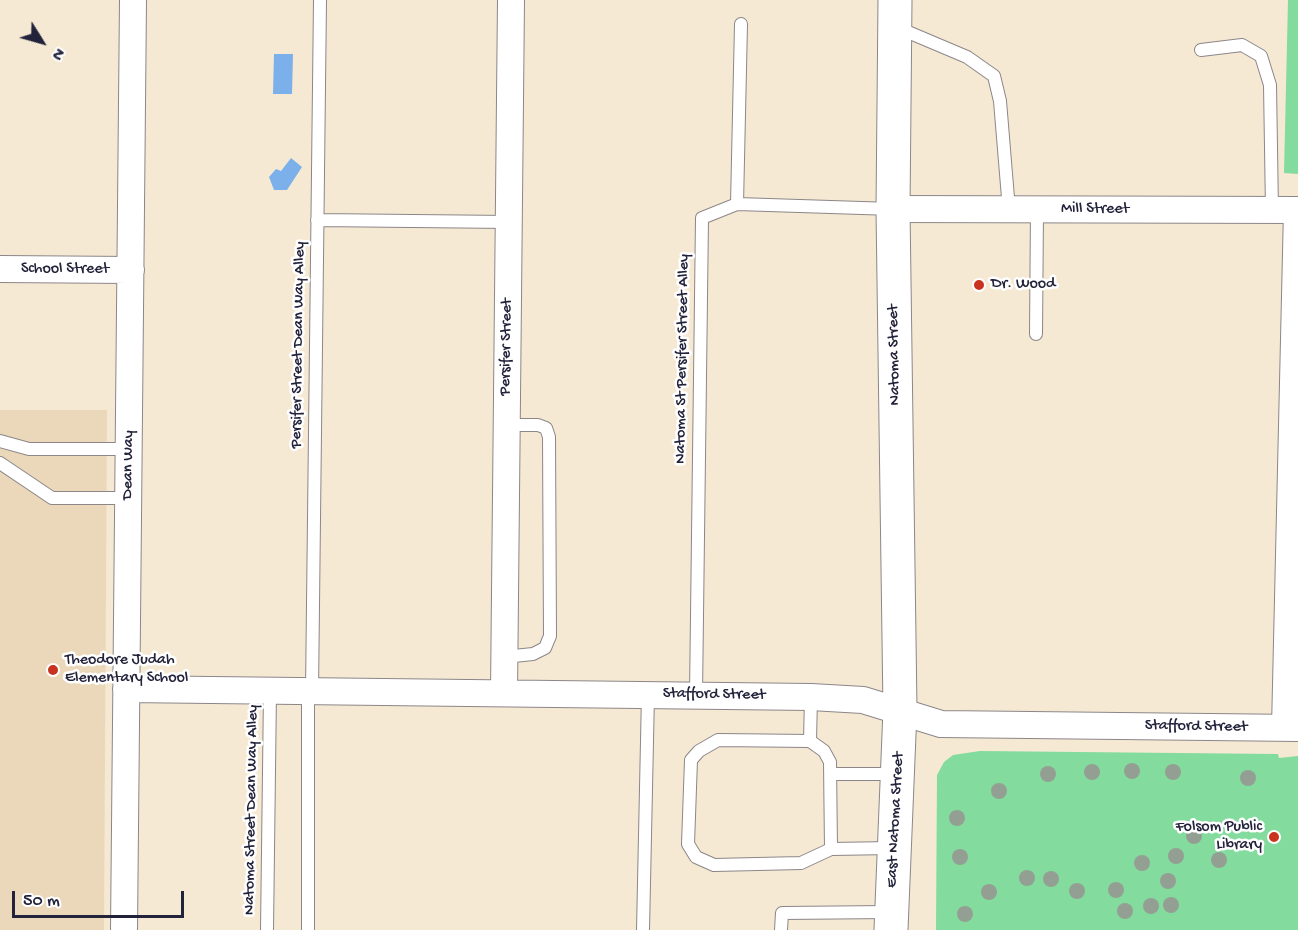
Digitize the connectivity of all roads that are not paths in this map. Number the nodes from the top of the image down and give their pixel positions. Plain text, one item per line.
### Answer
1 (134, 0) edge
2 (320, 0) edge
3 (511, 0) edge
4 (895, 13) edge
5 (741, 24) dead end
6 (1201, 50) dead end
7 (737, 204) junction
8 (893, 208) junction
9 (1009, 210) junction
10 (1037, 210) junction
11 (1289, 210) edge
12 (317, 220) junction
13 (509, 222) junction
14 (0, 269) edge
15 (130, 270) junction
16 (1036, 334) dead end
17 (506, 425) junction
18 (0, 441) edge
19 (129, 449) junction
20 (0, 463) edge
21 (128, 498) junction
22 (504, 657) junction
23 (126, 689) junction
24 (270, 691) junction
25 (310, 691) junction
26 (504, 693) junction
27 (648, 694) junction
28 (696, 695) junction
29 (811, 696) junction
30 (900, 710) junction
31 (1292, 728) edge
32 (810, 741) junction
33 (831, 774) junction
34 (898, 774) junction
35 (894, 848) junction
36 (831, 849) junction
37 (891, 921) edge
38 (124, 930) edge
39 (267, 930) edge
40 (308, 930) edge
41 (642, 930) edge
42 (781, 930) edge

1 - 15 street, Dean Way
2 - 12 lane, Persifer Street Dean Way Alley
3 - 13 street, Persifer Street
4 - 8 main road, Natoma Street
4 - 9 lane
5 - 7 lane
6 - 11 lane
7 - 8 lane, Natoma St Persifer Street Alley
7 - 28 lane, Natoma St Persifer Street Alley
8 - 9 street, Mill Street
8 - 30 main road, Natoma Street
9 - 10 street, Mill Street
10 - 11 street, Mill Street
10 - 16 lane
11 - 31 street
12 - 13 lane
12 - 25 lane, Persifer Street Dean Way Alley
13 - 17 street, Persifer Street
14 - 15 street, School Street
15 - 19 street, Dean Way
17 - 22 street, Persifer Street
17 - 22 lane
18 - 19 lane
19 - 21 street, Dean Way
20 - 21 lane
21 - 23 street, Dean Way
22 - 26 street, Persifer Street
23 - 24 street, Stafford Street
23 - 38 street, Dean Way
24 - 25 street, Stafford Street
24 - 39 lane, Natoma Street Dean Way Alley
25 - 26 street, Stafford Street
25 - 40 lane, Persifer Street Dean Way Alley
26 - 27 street, Stafford Street
27 - 28 street, Stafford Street
27 - 41 lane
28 - 29 street, Stafford Street
29 - 30 street, Stafford Street
29 - 32 lane
30 - 31 street, Stafford Street
30 - 34 main road, East Natoma Street
32 - 33 lane
32 - 36 lane
33 - 34 lane
33 - 36 lane
34 - 35 main road, East Natoma Street
35 - 36 lane
35 - 37 main road, East Natoma Street
37 - 42 lane

